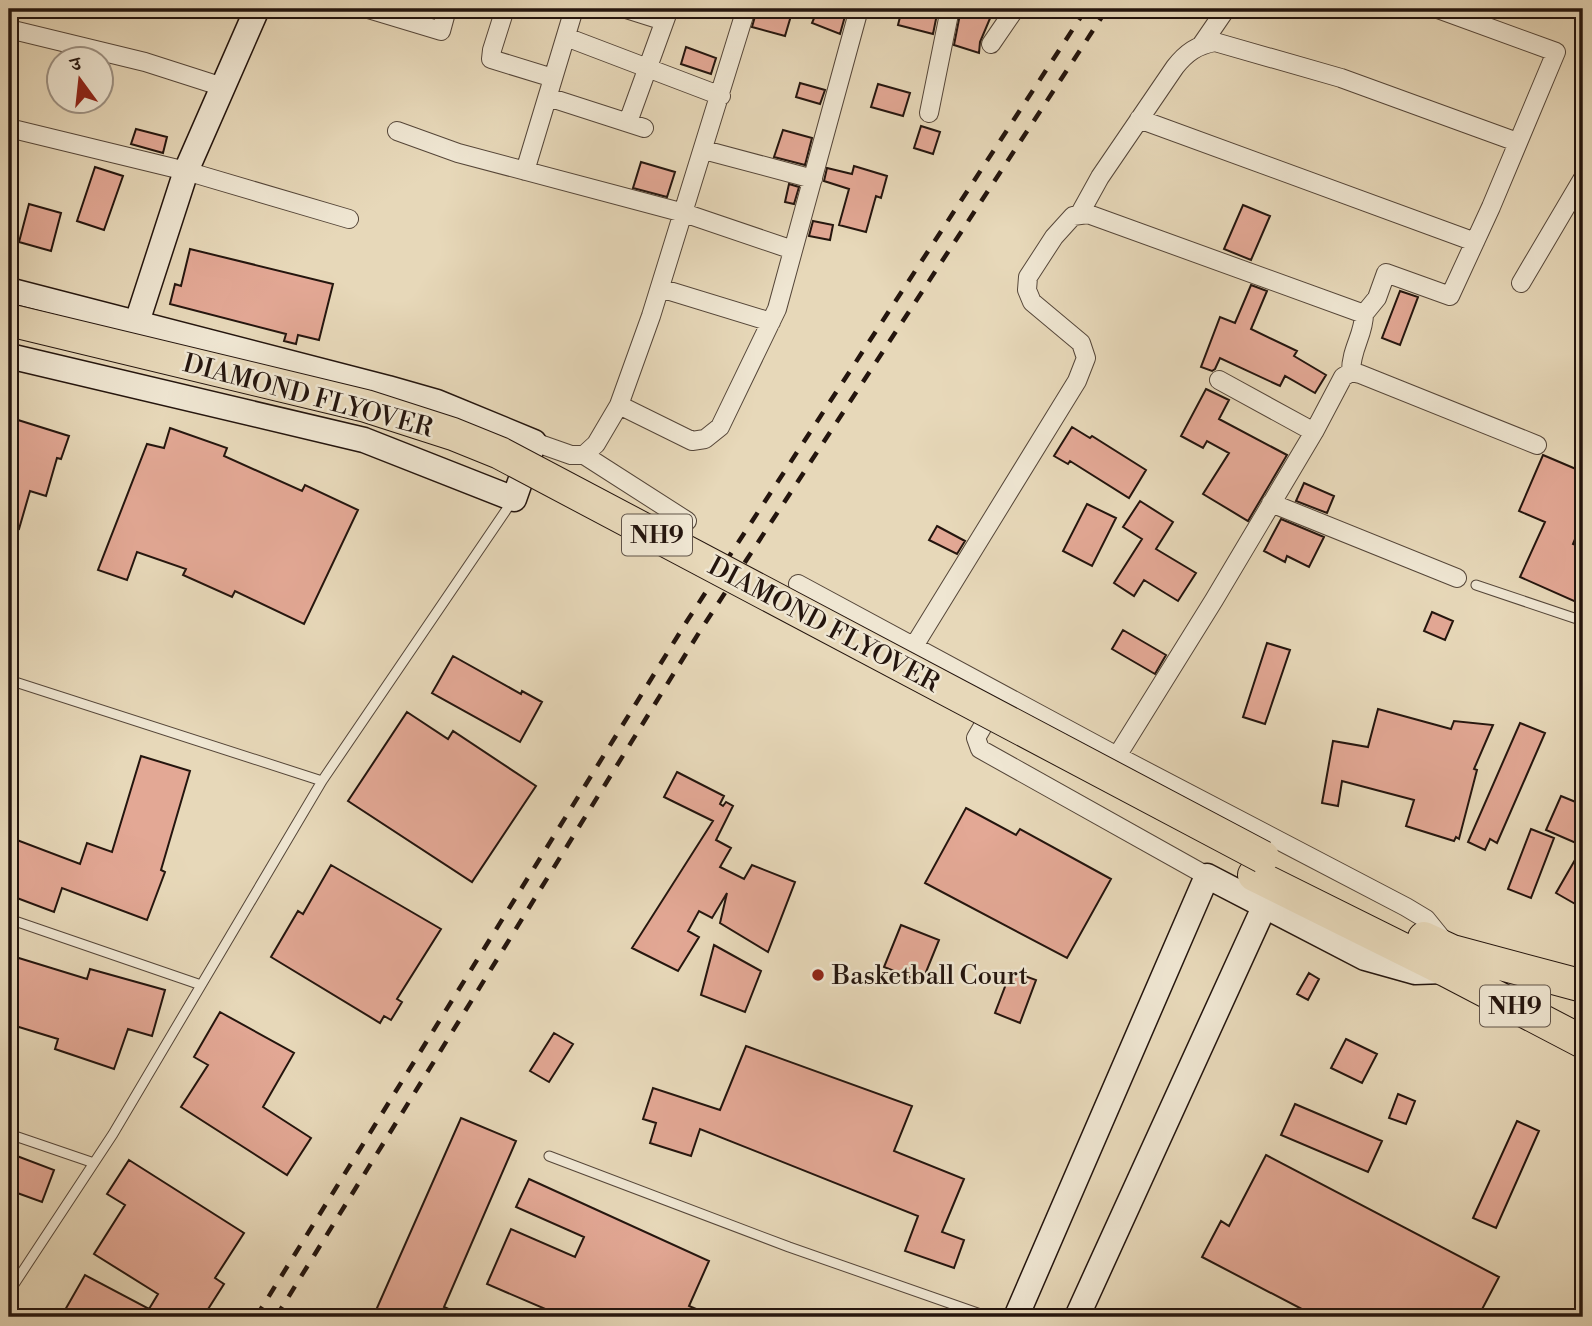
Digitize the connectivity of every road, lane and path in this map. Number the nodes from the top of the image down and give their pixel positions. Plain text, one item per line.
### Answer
1 (257, 9) edge
2 (368, 9) edge
3 (447, 9) edge
4 (505, 9) edge
5 (574, 9) edge
6 (626, 9) edge
7 (746, 9) edge
8 (859, 9) edge
9 (950, 9) edge
10 (1015, 9) edge
11 (1226, 9) edge
12 (1438, 9) edge
13 (666, 15) edge
14 (9, 29) edge
15 (566, 37) junction
16 (991, 44) dead end
17 (1202, 44) junction
18 (648, 68) junction
19 (553, 78) junction
20 (223, 87) junction
21 (721, 96) junction
22 (548, 97) junction
23 (929, 113) dead end
24 (1139, 119) junction
25 (9, 128) edge
26 (397, 131) dead end
27 (1517, 142) junction
28 (704, 150) junction
29 (186, 171) junction
30 (525, 171) junction
31 (1583, 178) edge
32 (813, 179) junction
33 (684, 213) junction
34 (1079, 215) junction
35 (349, 219) dead end
36 (1475, 242) junction
37 (793, 250) junction
38 (1521, 284) dead end
39 (660, 288) junction
40 (9, 290) edge
41 (1364, 314) junction
42 (9, 320) edge
43 (137, 322) junction
44 (771, 322) junction
45 (9, 341) edge
46 (9, 356) edge
47 (1351, 372) junction
48 (1219, 380) dead end
49 (619, 405) junction
50 (1314, 432) junction
51 (534, 442) junction
52 (1537, 445) dead end
53 (584, 455) junction
54 (514, 499) junction
55 (1271, 503) junction
56 (687, 521) dead end
57 (1457, 578) dead end
58 (798, 584) dead end
59 (1476, 585) dead end
60 (1583, 621) edge
61 (914, 646) junction
62 (9, 680) edge
63 (1001, 693) junction
64 (1117, 756) junction
65 (322, 781) junction
66 (1207, 876) junction
67 (1265, 905) junction
68 (9, 919) edge
69 (1381, 928) junction
70 (1449, 961) junction
71 (201, 985) junction
72 (1583, 986) edge
73 (1583, 1042) edge
74 (9, 1134) edge
75 (549, 1156) dead end
76 (94, 1163) junction
77 (9, 1292) edge
78 (989, 1317) edge
79 (1016, 1317) edge
80 (1077, 1317) edge

1 - 20 street
2 - 3 street
4 - 19 street
5 - 15 street
6 - 13 street
7 - 21 street
8 - 32 street
9 - 23 street
10 - 16 street
11 - 17 street
12 - 27 street
13 - 18 street
14 - 20 street
15 - 18 street
15 - 19 street
17 - 24 street
17 - 27 street
18 - 21 street
18 - 22 street
19 - 22 street
20 - 29 street
21 - 28 street
22 - 30 street
24 - 34 street
24 - 36 street
25 - 29 street
26 - 30 street
27 - 36 street
28 - 32 street
28 - 33 street
29 - 35 street
29 - 43 street
30 - 33 street
31 - 38 street
32 - 37 street
33 - 37 street
33 - 39 street
34 - 41 street
34 - 61 street
36 - 41 street
37 - 44 street
39 - 44 street
39 - 49 street
40 - 43 street
41 - 47 street
42 - 69 highway, DIAMOND FLYOVER / NH9, bridge
43 - 51 street
44 - 49 street
45 - 69 highway, DIAMOND FLYOVER / NH9
46 - 54 street
47 - 50 street
47 - 52 street
48 - 50 street
49 - 53 street
50 - 55 street
51 - 53 street
51 - 54 street
53 - 56 street
54 - 65 lane
55 - 57 street
55 - 64 street
58 - 61 street
59 - 60 lane
61 - 63 street
62 - 65 lane
63 - 64 street
63 - 66 street
64 - 70 street
65 - 71 lane
66 - 67 street
66 - 79 street
67 - 70 street
67 - 80 street
68 - 71 lane
69 - 70 highway, DIAMOND FLYOVER / NH9
70 - 72 highway, NH9
70 - 73 highway, NH9
71 - 76 lane
74 - 76 lane
75 - 78 lane
76 - 77 lane

